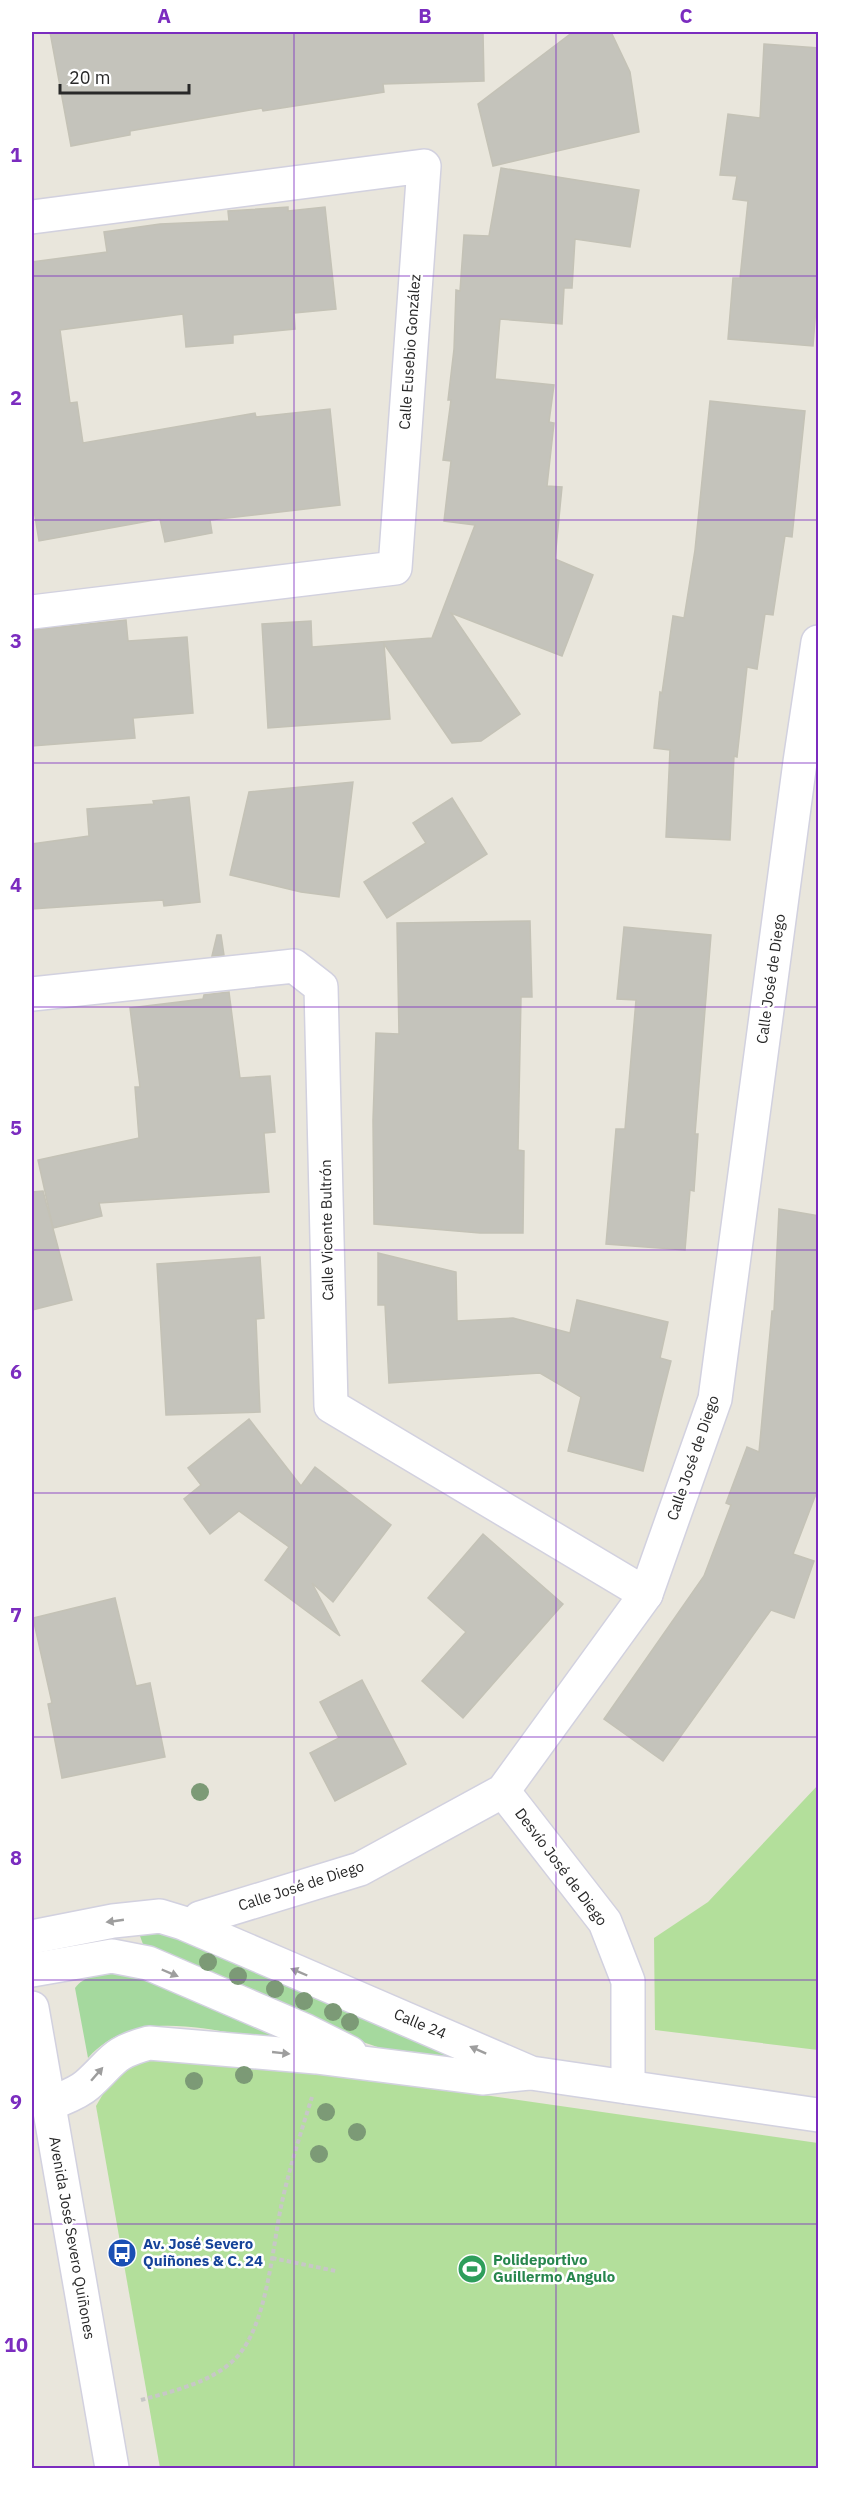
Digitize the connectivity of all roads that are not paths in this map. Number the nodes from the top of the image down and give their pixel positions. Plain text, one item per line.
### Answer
1 (32, 218) edge
2 (32, 612) edge
3 (819, 642) edge
4 (809, 763) edge
5 (32, 994) edge
6 (646, 1594) junction
7 (503, 1791) junction
8 (200, 1918) dead end
9 (32, 1937) edge
10 (32, 1970) edge
11 (32, 2007) edge
12 (369, 2063) junction
13 (531, 2073) junction
14 (628, 2087) junction
15 (48, 2105) junction
16 (819, 2115) edge
17 (112, 2469) edge

1 - 2 street, Calle Eusebio González
3 - 4 street, Calle José de Diego
4 - 6 street, Calle José de Diego
5 - 6 street, Calle Vicente Bultrón
6 - 7 street, Calle José de Diego
7 - 8 street, Calle José de Diego
7 - 14 street, Desvío José de Diego
13 -> 9 street, Calle 24
10 -> 12 street
11 - 15 street, Avenida José Severo Quiñones
12 - 13 street
15 -> 12 street
13 - 14 street, Calle 24
14 - 16 street, Calle 24
15 - 17 street, Avenida José Severo Quiñones

